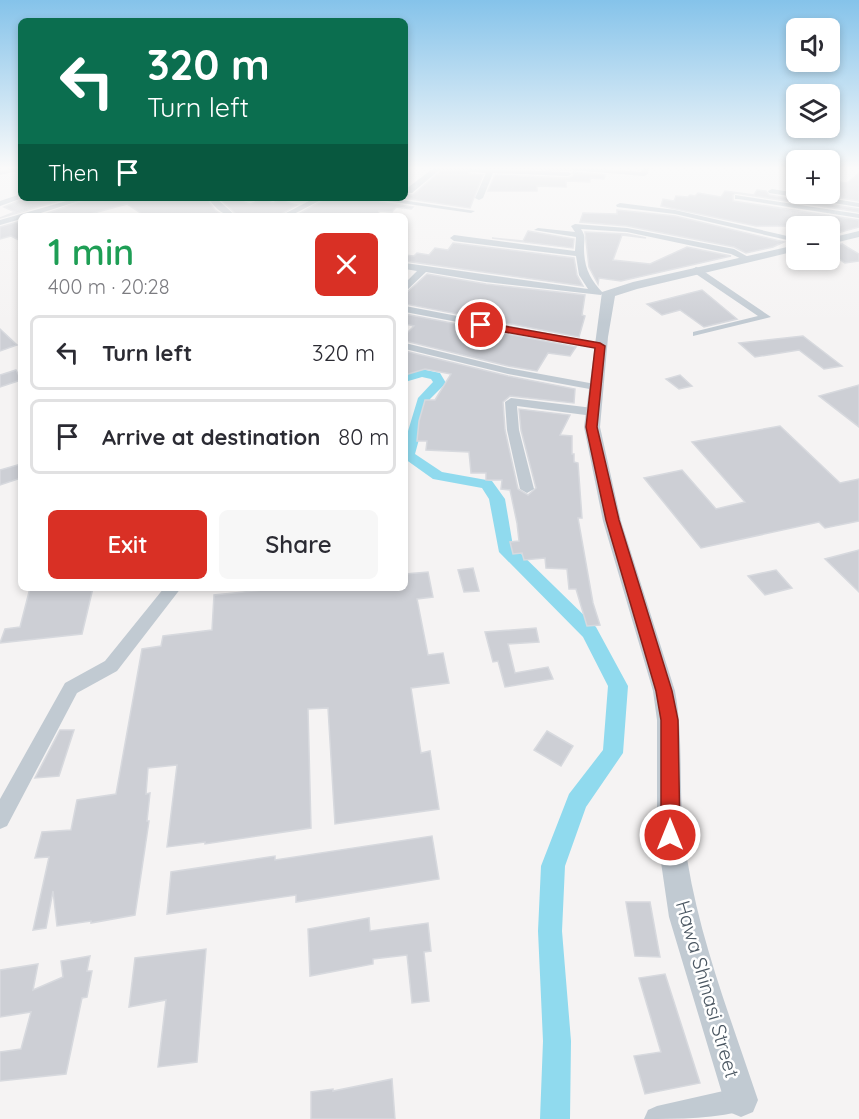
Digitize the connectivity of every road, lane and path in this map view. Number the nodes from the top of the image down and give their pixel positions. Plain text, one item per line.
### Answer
1 (706, 219) edge
2 (538, 230) dead end
3 (859, 234) edge
4 (581, 235) junction
5 (454, 238) dead end
6 (786, 238) edge
7 (840, 238) edge
8 (786, 250) edge
9 (580, 254) junction
10 (746, 258) junction
11 (408, 267) edge
12 (423, 270) junction
13 (696, 270) junction
14 (408, 286) edge
15 (601, 294) junction
16 (408, 310) edge
17 (697, 334) dead end
18 (600, 346) junction
19 (408, 347) edge
20 (595, 387) junction
21 (593, 412) junction
22 (527, 489) dead end
23 (171, 591) edge
24 (0, 819) edge
25 (741, 1100) joint
26 (657, 1119) edge

1 - 6 street
2 - 4 street
3 - 7 street
4 - 9 street
4 - 10 street
5 - 9 street
8 - 10 street
9 - 15 street
10 - 13 street
11 - 12 street
12 - 14 street
12 - 15 street
13 - 15 street
13 - 17 street
15 - 18 street, Hawa Shinasi Street
16 - 18 street
18 - 20 street, Hawa Shinasi Street
19 - 20 street
20 - 21 street, Hawa Shinasi Street
21 - 22 street
21 - 25 street, Hawa Shinasi Street
23 - 24 street
25 - 26 street

